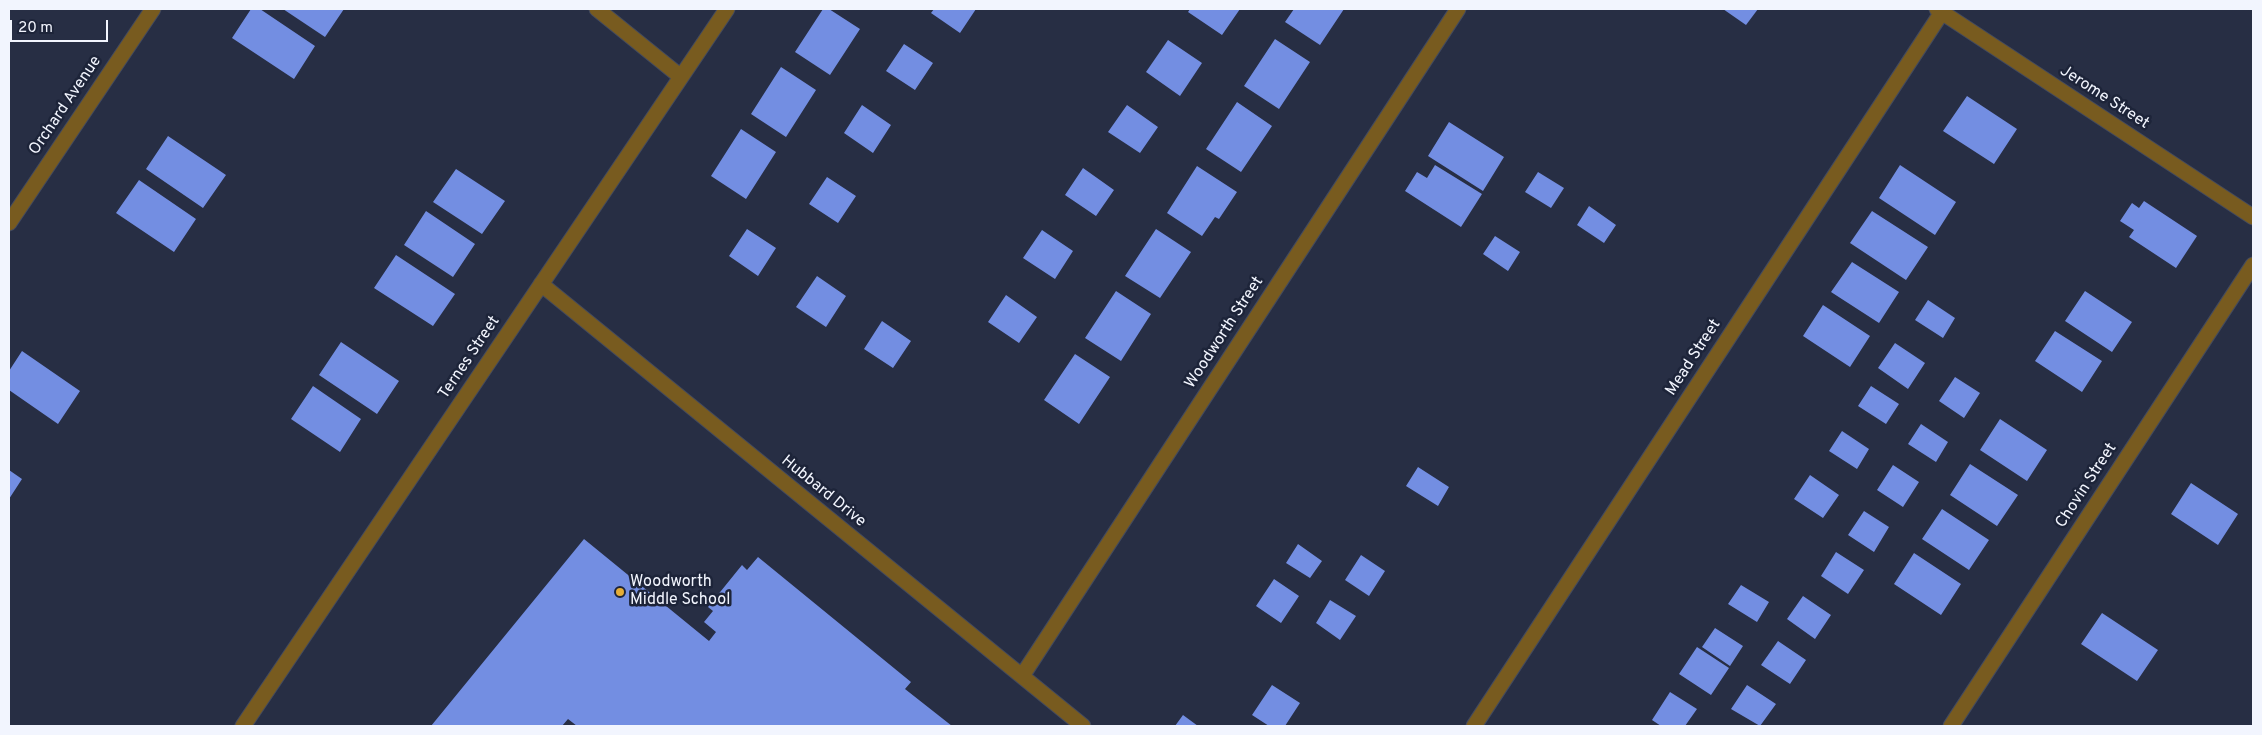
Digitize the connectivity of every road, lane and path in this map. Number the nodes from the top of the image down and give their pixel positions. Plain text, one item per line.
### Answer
1 (153, 9) edge
2 (597, 9) edge
3 (727, 9) edge
4 (1458, 9) edge
5 (1941, 10) edge
6 (681, 77) junction
7 (2253, 217) edge
8 (9, 223) edge
9 (2253, 265) edge
10 (542, 284) junction
11 (1022, 676) junction
12 (243, 726) edge
13 (1083, 726) edge
14 (1474, 726) edge
15 (1951, 726) edge

1 - 8 street, Orchard Avenue
2 - 6 street
3 - 6 street, Ternes Street
4 - 11 street, Woodworth Street
5 - 7 street, Jerome Street
5 - 14 street, Mead Street
6 - 10 street, Ternes Street
9 - 15 street, Chovin Street
10 - 11 street, Hubbard Drive
10 - 12 street, Ternes Street
11 - 13 street, Hubbard Drive

